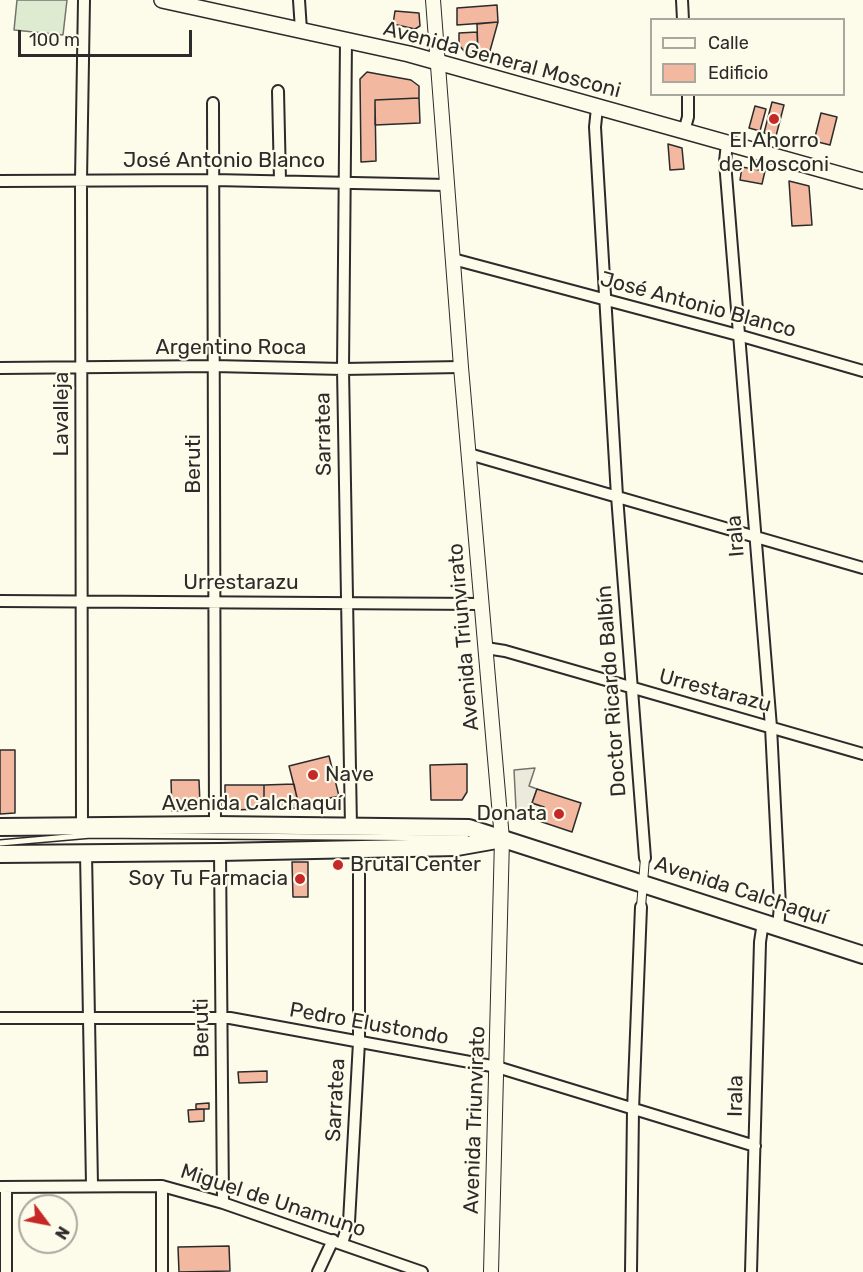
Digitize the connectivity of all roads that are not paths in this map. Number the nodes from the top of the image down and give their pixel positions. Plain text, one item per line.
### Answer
1 (84, 0) edge
2 (162, 0) edge
3 (299, 0) edge
4 (433, 0) edge
5 (682, 0) edge
6 (683, 18) edge
7 (301, 30) junction
8 (346, 40) junction
9 (437, 63) junction
10 (278, 92) dead end
11 (688, 96) edge
12 (213, 103) dead end
13 (597, 108) junction
14 (684, 131) junction
15 (727, 143) junction
16 (81, 180) junction
17 (214, 180) junction
18 (280, 180) junction
19 (0, 181) edge
20 (863, 181) edge
21 (343, 182) junction
22 (447, 185) junction
23 (453, 259) junction
24 (605, 300) junction
25 (738, 335) junction
26 (214, 366) junction
27 (82, 367) junction
28 (0, 368) edge
29 (461, 368) junction
30 (343, 369) junction
31 (863, 371) edge
32 (469, 454) junction
33 (617, 496) junction
34 (756, 537) junction
35 (863, 568) edge
36 (0, 601) edge
37 (81, 602) junction
38 (213, 602) junction
39 (346, 602) junction
40 (482, 604) junction
41 (486, 648) junction
42 (631, 688) junction
43 (771, 727) junction
44 (863, 754) edge
45 (214, 825) junction
46 (82, 827) junction
47 (351, 827) junction
48 (6, 830) edge
49 (502, 839) junction
50 (0, 843) edge
51 (359, 849) junction
52 (220, 852) junction
53 (86, 853) junction
54 (0, 854) edge
55 (645, 858) joint
56 (644, 884) junction
57 (641, 907) joint
58 (770, 924) junction
59 (863, 955) edge
60 (89, 1017) junction
61 (221, 1017) junction
62 (0, 1018) edge
63 (359, 1042) junction
64 (497, 1067) junction
65 (633, 1110) junction
66 (755, 1146) junction
67 (92, 1185) junction
68 (162, 1186) junction
69 (3, 1187) edge
70 (223, 1203) junction
71 (337, 1241) junction
72 (6, 1272) edge
73 (162, 1272) edge
74 (318, 1272) edge
75 (422, 1272) edge
76 (491, 1272) edge
77 (631, 1272) edge
78 (751, 1272) edge

1 - 16 street, Lavalleja
2 - 7 main road, Avenida General Mosconi
3 - 7 street
4 - 9 street, Avenida Triunvirato
5 - 6 street
7 - 8 main road, Avenida General Mosconi
8 - 9 main road, Avenida General Mosconi
8 - 21 street, Sarratea
9 - 13 main road, Avenida General Mosconi
9 - 22 street, Avenida Triunvirato
10 - 18 street
11 - 14 street
12 - 17 street, Beruti
13 - 14 main road, Avenida General Mosconi
13 - 24 street, Doctor Ricardo Balbín
14 - 15 main road, Avenida General Mosconi
15 - 20 main road, Avenida General Mosconi
15 - 25 street, Irala
16 - 17 street, José Antonio Blanco
16 - 19 street, José Antonio Blanco
16 - 27 street, Lavalleja
17 - 18 street, José Antonio Blanco
17 - 26 street, Beruti
18 - 21 street, José Antonio Blanco
21 - 22 street, José Antonio Blanco
21 - 30 street, Sarratea
22 - 23 street, Avenida Triunvirato
23 - 24 street, José Antonio Blanco
23 - 29 street, Avenida Triunvirato
24 - 25 street, José Antonio Blanco
24 - 33 street, Doctor Ricardo Balbín
25 - 31 street, José Antonio Blanco
25 - 34 street, Irala
26 - 27 street, Argentino Roca
26 - 30 street, Argentino Roca
26 - 38 street, Beruti
27 - 28 street, Argentino Roca
27 - 37 street, Lavalleja
29 - 30 street, Argentino Roca
29 - 32 street, Avenida Triunvirato
30 - 39 street, Sarratea
32 - 33 street
32 - 40 street, Avenida Triunvirato
33 - 34 street
33 - 42 street, Doctor Ricardo Balbín
34 - 35 street
34 - 43 street, Irala
36 - 37 street, Urrestarazu
37 - 38 street, Urrestarazu
37 - 46 street, Lavalleja
38 - 39 street, Urrestarazu
38 - 45 street, Beruti
39 - 40 street, Urrestarazu
39 - 47 street, Sarratea
40 - 41 street, Avenida Triunvirato
41 - 42 street, Urrestarazu
41 - 49 street, Avenida Triunvirato
42 - 43 street, Urrestarazu
42 - 55 street, Doctor Ricardo Balbín
43 - 44 street, Urrestarazu
43 - 58 street, Irala
45 - 46 main road, Avenida Calchaquí
45 - 47 main road, Avenida Calchaquí
46 - 48 main road, Avenida Calchaquí
47 - 49 main road, Avenida Calchaquí
49 - 50 lane
49 - 51 main road, Avenida Calchaquí
49 - 56 main road, Avenida Calchaquí
49 - 64 street, Avenida Triunvirato
51 - 52 main road, Avenida Calchaquí
51 - 63 street, Sarratea
52 - 53 main road, Avenida Calchaquí
52 - 61 street, Beruti
53 - 54 main road, Avenida Calchaquí
53 - 60 street
55 - 56 street, Doctor Ricardo Balbín
56 - 57 street, Doctor Ricardo Balbín
56 - 58 main road, Avenida Calchaquí
57 - 65 street, Doctor Ricardo Balbín
58 - 59 main road, Avenida Calchaquí
58 - 66 street, Irala
60 - 61 street, Pedro Elustondo
60 - 62 street, Pedro Elustondo
60 - 67 street
61 - 63 street, Pedro Elustondo
61 - 70 street, Beruti
63 - 64 street, Pedro Elustondo
63 - 71 street, Sarratea
64 - 65 street, Pedro Elustondo
64 - 76 street, Avenida Triunvirato
65 - 66 street, Pedro Elustondo
65 - 77 street, Doctor Ricardo Balbín
66 - 78 street, Irala
67 - 68 street, Miguel de Unamuno
67 - 69 street, Miguel de Unamuno
68 - 70 street, Miguel de Unamuno
68 - 73 street
69 - 72 street
70 - 71 street, Miguel de Unamuno
71 - 74 street, Sarratea
71 - 75 street, Miguel de Unamuno

